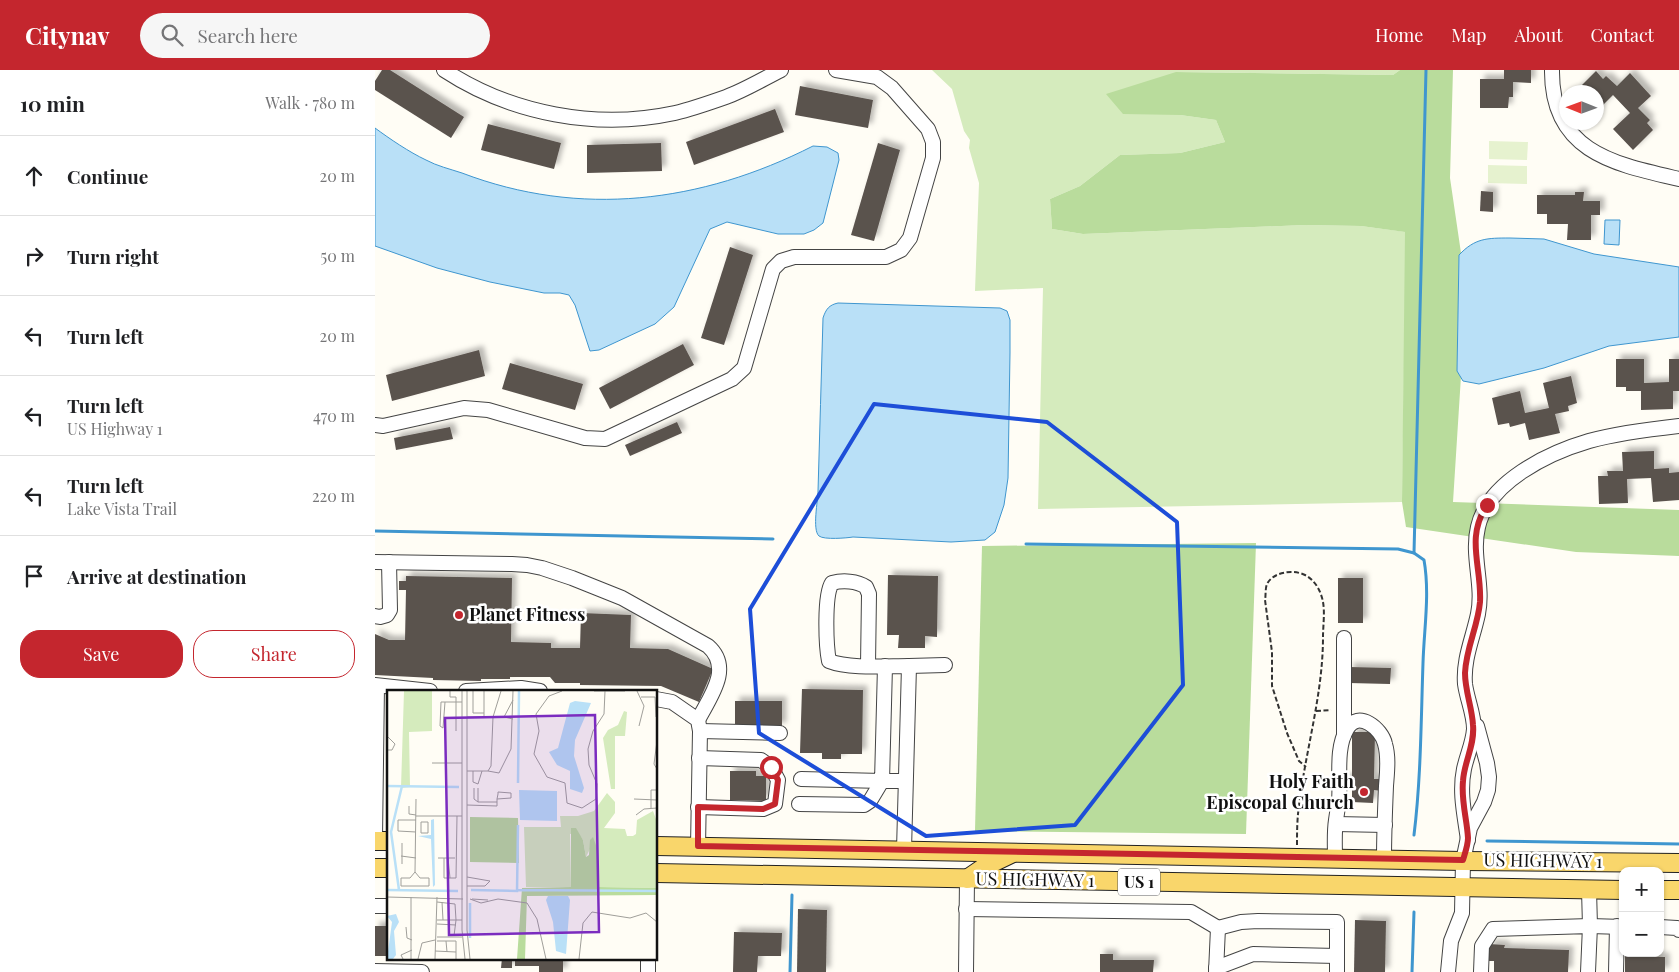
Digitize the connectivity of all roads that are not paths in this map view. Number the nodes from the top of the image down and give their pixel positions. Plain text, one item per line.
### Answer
1 (444, 70) edge
2 (781, 70) edge
3 (836, 70) edge
4 (1552, 70) edge
5 (1679, 179) edge
6 (375, 425) edge
7 (1679, 426) edge
8 (382, 562) edge
9 (375, 616) edge
10 (1344, 638) dead end
11 (868, 665) junction
12 (945, 665) dead end
13 (885, 666) junction
14 (909, 666) junction
15 (376, 686) edge
16 (419, 690) edge
17 (484, 690) edge
18 (534, 690) edge
19 (657, 699) edge
20 (1473, 718) junction
21 (699, 726) junction
22 (780, 733) dead end
23 (1344, 736) junction
24 (376, 740) edge
25 (699, 758) junction
26 (801, 779) dead end
27 (882, 781) junction
28 (905, 781) junction
29 (799, 804) dead end
30 (698, 807) junction
31 (1336, 824) junction
32 (1385, 825) junction
33 (375, 839) edge
34 (1468, 840) junction
35 (657, 846) edge
36 (698, 846) junction
37 (904, 850) junction
38 (1013, 852) junction
39 (1335, 858) junction
40 (1384, 859) junction
41 (1463, 860) junction
42 (1679, 862) edge
43 (657, 871) edge
44 (657, 872) edge
45 (967, 879) junction
46 (1463, 887) junction
47 (1589, 890) junction
48 (1619, 890) edge
49 (1664, 890) edge
50 (1679, 890) edge
51 (966, 909) junction
52 (1589, 926) junction
53 (1619, 927) edge
54 (1664, 927) edge
55 (1218, 928) junction
56 (1679, 930) edge
57 (1619, 938) edge
58 (1337, 956) junction
59 (1216, 970) edge
60 (375, 971) edge
61 (422, 972) edge
62 (966, 972) edge
63 (1337, 972) edge
64 (1448, 972) edge
65 (1481, 972) edge
66 (1588, 972) edge
67 (1616, 972) edge

1 - 2 street
3 - 6 street
4 - 5 street
7 - 20 street
8 - 9 street
8 - 21 street
10 - 23 street
11 - 11 street
11 - 13 street
12 - 14 street
13 - 14 street
13 - 27 street
14 - 28 street
15 - 16 street
15 - 24 street
17 - 18 street
19 - 21 street
20 - 34 street
20 - 34 street
21 - 22 street
21 - 25 street
23 - 31 street
23 - 32 street
24 - 33 street
25 - 30 street
25 - 30 street
26 - 27 street
27 - 28 street
27 - 29 street
28 - 37 street
30 - 36 street
31 - 32 street
31 - 39 street
32 - 40 street
34 - 41 street
35 - 36 main road, US HIGHWAY 1 / US 1
36 - 37 main road, US HIGHWAY 1 / US 1
36 - 43 main road
37 - 38 main road, US HIGHWAY 1 / US 1
38 - 39 main road, US HIGHWAY 1 / US 1
38 - 45 main road
39 - 40 main road, US HIGHWAY 1 / US 1
40 - 41 main road, US HIGHWAY 1 / US 1
41 - 42 main road, US HIGHWAY 1 / US 1
41 - 46 street
44 - 45 main road, US HIGHWAY 1 / US 1
45 - 46 main road, US HIGHWAY 1 / US 1
45 - 51 street
46 - 47 main road, US HIGHWAY 1 / US 1
46 - 64 street
47 - 48 main road, US HIGHWAY 1 / US 1
47 - 52 street
49 - 50 main road
51 - 55 street
51 - 62 street
52 - 53 street
52 - 65 street
52 - 66 street
54 - 56 street
55 - 58 street
55 - 59 street
57 - 67 street
58 - 59 street
58 - 63 street
60 - 61 street

